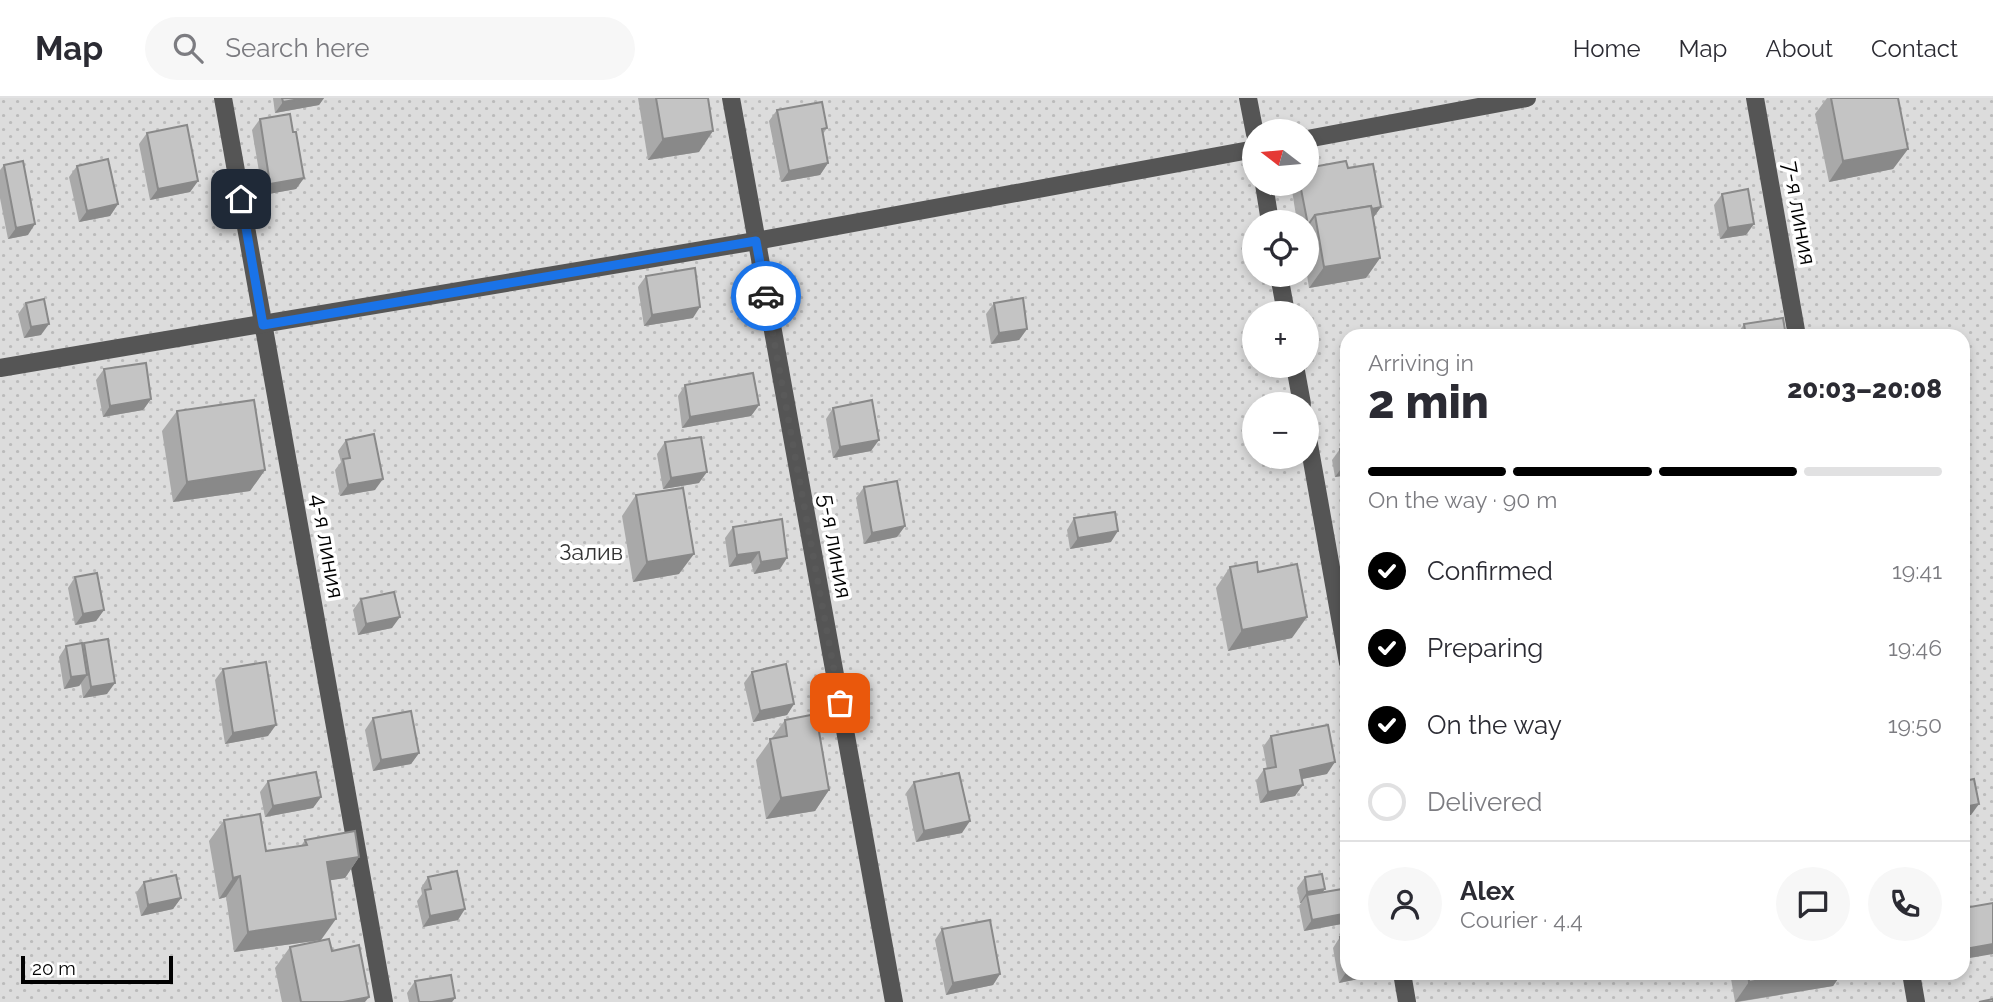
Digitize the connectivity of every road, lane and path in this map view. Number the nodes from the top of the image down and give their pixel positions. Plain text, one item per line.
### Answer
1 (223, 98) edge
2 (731, 98) edge
3 (1248, 98) edge
4 (1527, 98) edge
5 (1755, 98) edge
6 (1252, 119) edge
7 (1320, 137) edge
8 (1242, 151) edge
9 (756, 241) junction
10 (263, 325) junction
11 (1796, 329) edge
12 (0, 368) edge
13 (1313, 469) edge
14 (1340, 618) edge
15 (1403, 980) edge
16 (1912, 980) edge
17 (384, 1002) edge
18 (894, 1002) edge
19 (1407, 1002) edge
20 (1916, 1002) edge

1 - 10 street, 4-я линия
2 - 9 street, 5-я линия
3 - 6 street
4 - 7 street
5 - 11 street, 7-я линия
8 - 9 street
9 - 10 street
9 - 18 street, 5-я линия
10 - 12 street
10 - 17 street, 4-я линия
13 - 14 street
15 - 19 street
16 - 20 street

